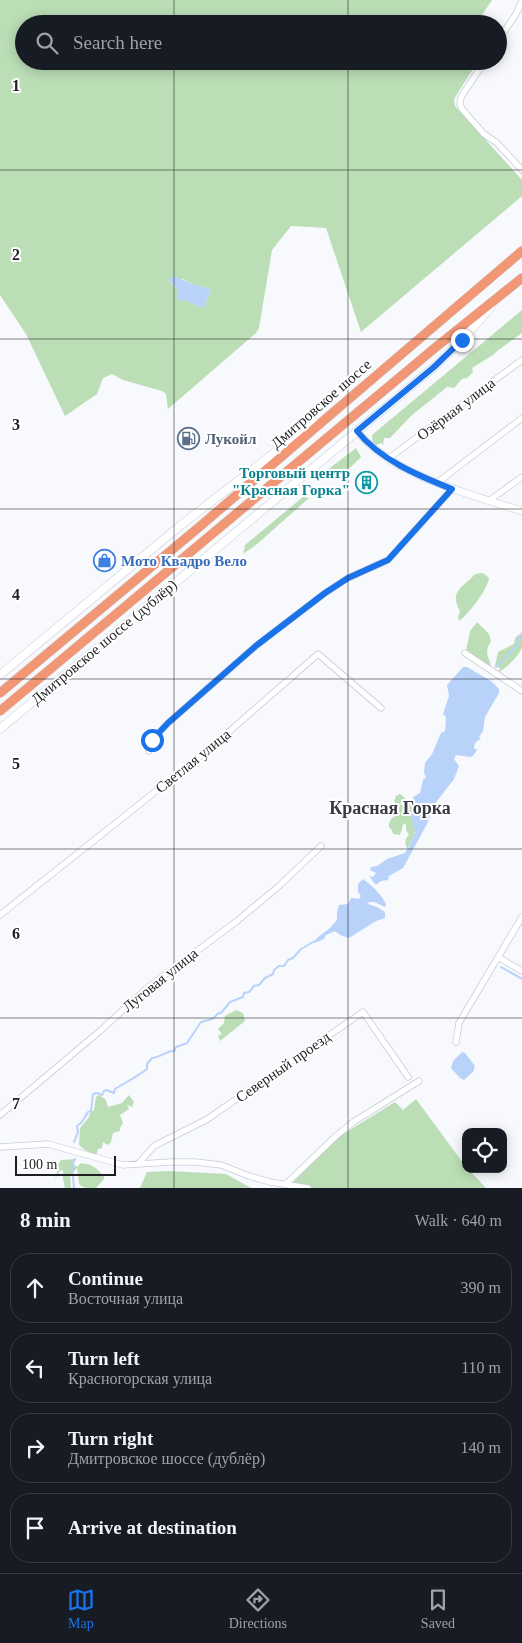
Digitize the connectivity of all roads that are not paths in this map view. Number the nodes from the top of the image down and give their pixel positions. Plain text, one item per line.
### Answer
1 (522, 1) edge
2 (507, 28) edge
3 (479, 70) edge
4 (522, 170) edge
5 (522, 251) edge
6 (522, 278) edge
7 (499, 297) junction
8 (522, 360) edge
9 (339, 406) junction
10 (522, 418) edge
11 (357, 431) junction
12 (389, 458) junction
13 (522, 476) edge
14 (437, 484) junction
15 (452, 489) junction
16 (490, 500) junction
17 (522, 511) edge
18 (464, 653) dead end
19 (0, 675) edge
20 (522, 691) edge
21 (0, 693) edge
22 (381, 708) dead end
23 (0, 711) edge
24 (0, 728) edge
25 (149, 751) dead end
26 (321, 846) dead end
27 (0, 915) edge
28 (522, 917) edge
29 (498, 957) junction
30 (522, 971) edge
31 (456, 1042) dead end
32 (408, 1077) dead end
33 (419, 1081) dead end
34 (0, 1115) edge
35 (0, 1147) edge
36 (138, 1164) junction
37 (286, 1184) junction
38 (308, 1188) edge

1 - 2 street
3 - 4 street
5 - 9 highway, Дмитровское шоссе
6 - 7 highway, Дмитровское шоссе
7 - 11 main road, Дмитровское шоссе (дублёр)
7 - 23 highway, Дмитровское шоссе
8 - 12 street, Озёрная улица
9 - 19 main road
9 - 21 highway, Дмитровское шоссе
10 - 14 street
11 - 12 street
11 - 24 main road, Дмитровское шоссе (дублёр)
12 - 14 street
13 - 16 street
14 - 15 street
15 - 16 street
15 - 25 street
16 - 17 street
18 - 20 street
22 - 27 street, Светлая улица
26 - 34 street, Луговая улица
28 - 29 street
29 - 30 street
29 - 31 street
32 - 36 street, Северный проезд
33 - 37 street
35 - 36 street
36 - 37 street
37 - 38 street

